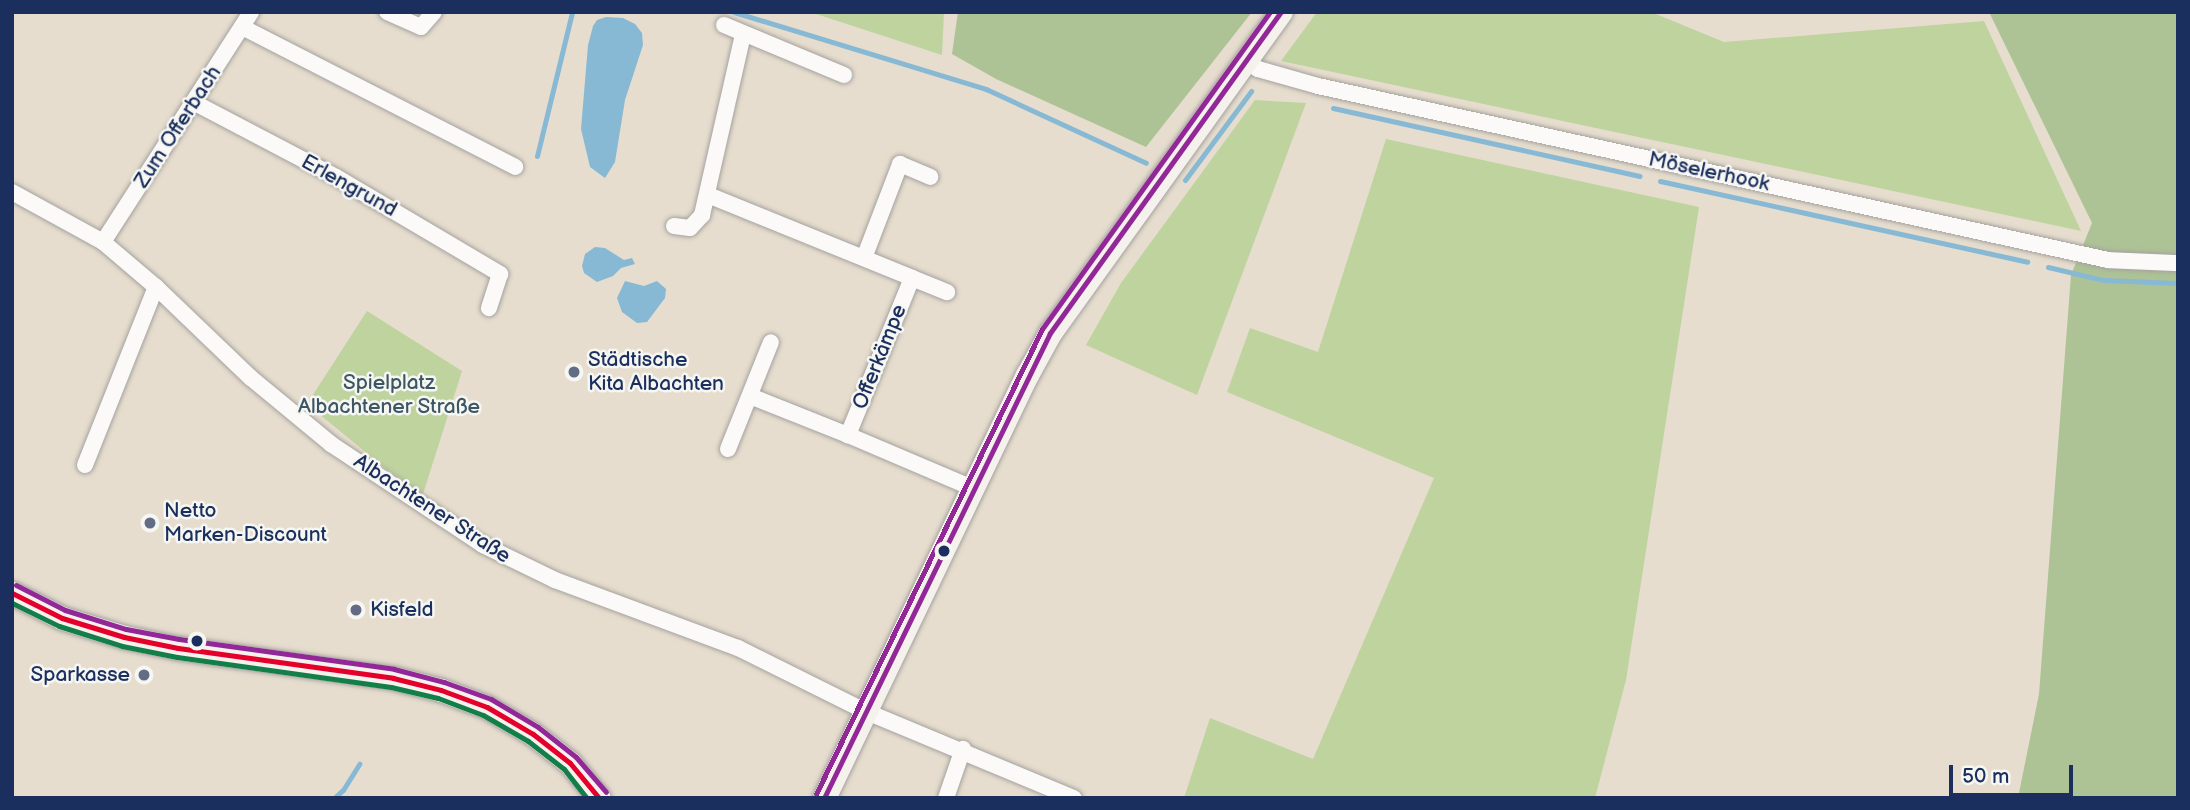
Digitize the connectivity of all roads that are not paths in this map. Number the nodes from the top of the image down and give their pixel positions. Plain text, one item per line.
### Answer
1 (251, 12) edge
2 (387, 12) edge
3 (434, 12) edge
4 (1281, 12) edge
5 (724, 25) dead end
6 (242, 27) junction
7 (743, 35) junction
8 (1246, 60) junction
9 (844, 75) dead end
10 (195, 103) junction
11 (515, 167) dead end
12 (930, 177) dead end
13 (12, 192) edge
14 (708, 195) junction
15 (674, 226) dead end
16 (103, 242) junction
17 (864, 258) junction
18 (2178, 263) edge
19 (912, 278) junction
20 (156, 287) junction
21 (947, 292) dead end
22 (489, 308) dead end
23 (771, 342) dead end
24 (750, 396) junction
25 (848, 435) junction
26 (728, 449) dead end
27 (85, 465) dead end
28 (972, 488) junction
29 (12, 593) edge
30 (867, 712) junction
31 (963, 749) junction
32 (598, 798) edge
33 (824, 798) edge
34 (946, 798) edge
35 (1074, 798) edge

1 - 6 street, Zum Offerbach
2 - 3 street
4 - 8 main road
5 - 7 street
6 - 10 street, Zum Offerbach
6 - 11 street
7 - 9 street
7 - 14 street
8 - 18 street, Möselerhook
8 - 28 main road
10 - 16 street, Zum Offerbach
10 - 22 street, Erlengrund
12 - 17 street
13 - 16 street, Albachtener Straße
14 - 15 street
14 - 17 street, Offerkämpe
16 - 20 street, Albachtener Straße
17 - 19 street, Offerkämpe
19 - 21 street, Offerkämpe
19 - 25 street, Offerkämpe
20 - 27 street
20 - 30 street, Albachtener Straße
23 - 24 street
24 - 25 street, Offerkämpe
24 - 26 street
25 - 28 street, Offerkämpe
28 - 30 main road
29 - 32 main road
30 - 31 street, Albachtener Straße
30 - 33 main road
31 - 34 street
31 - 35 street, Albachtener Straße

